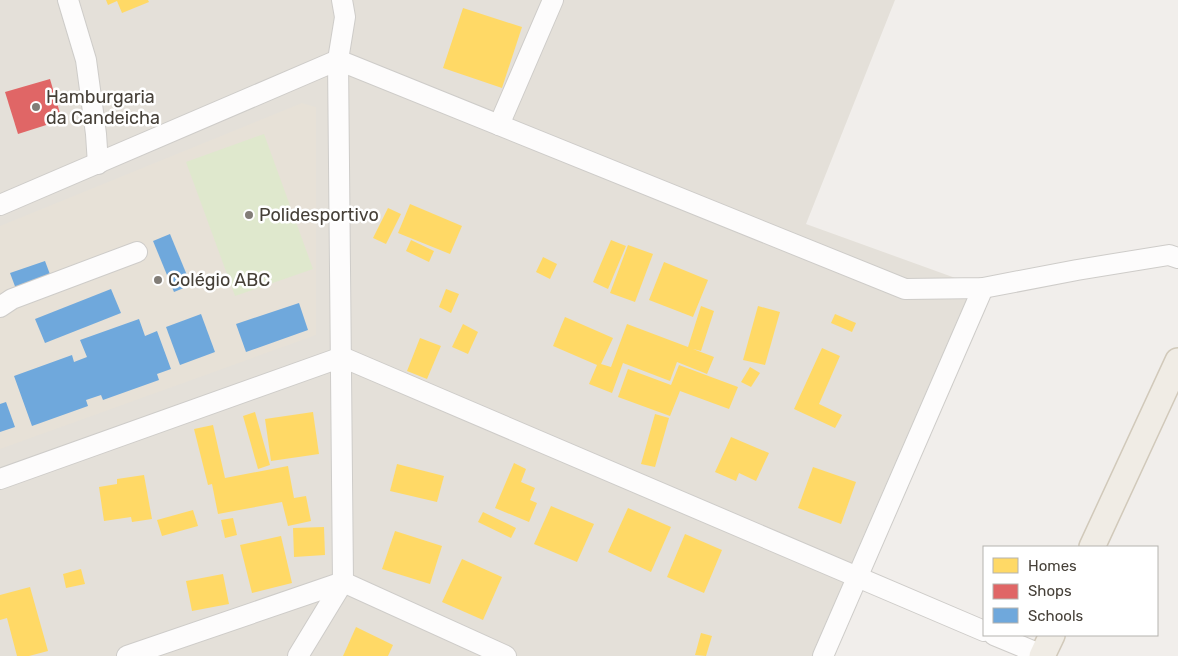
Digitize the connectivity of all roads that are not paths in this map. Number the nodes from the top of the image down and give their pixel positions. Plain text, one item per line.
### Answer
1 (68, 0) edge
2 (342, 0) edge
3 (553, 0) edge
4 (338, 60) junction
5 (499, 125) junction
6 (98, 164) junction
7 (0, 205) edge
8 (137, 252) dead end
9 (1178, 258) edge
10 (983, 288) junction
11 (0, 308) edge
12 (342, 356) junction
13 (1178, 361) edge
14 (0, 479) edge
15 (1092, 546) edge
16 (857, 576) junction
17 (343, 582) junction
18 (983, 631) edge
19 (996, 636) edge
20 (1052, 636) edge
21 (128, 656) edge
22 (298, 656) edge
23 (506, 656) edge
24 (822, 656) edge
25 (1042, 656) edge

1 - 6 street
2 - 4 street
3 - 5 street
4 - 5 street
4 - 6 street
4 - 12 street
5 - 10 street
6 - 7 street
8 - 11 street
9 - 10 street
10 - 16 street
12 - 14 street
12 - 16 street
12 - 17 street
13 - 15 main road
16 - 18 street
16 - 24 street
17 - 21 street
17 - 22 street
17 - 23 street
19 - 25 street
20 - 25 main road

